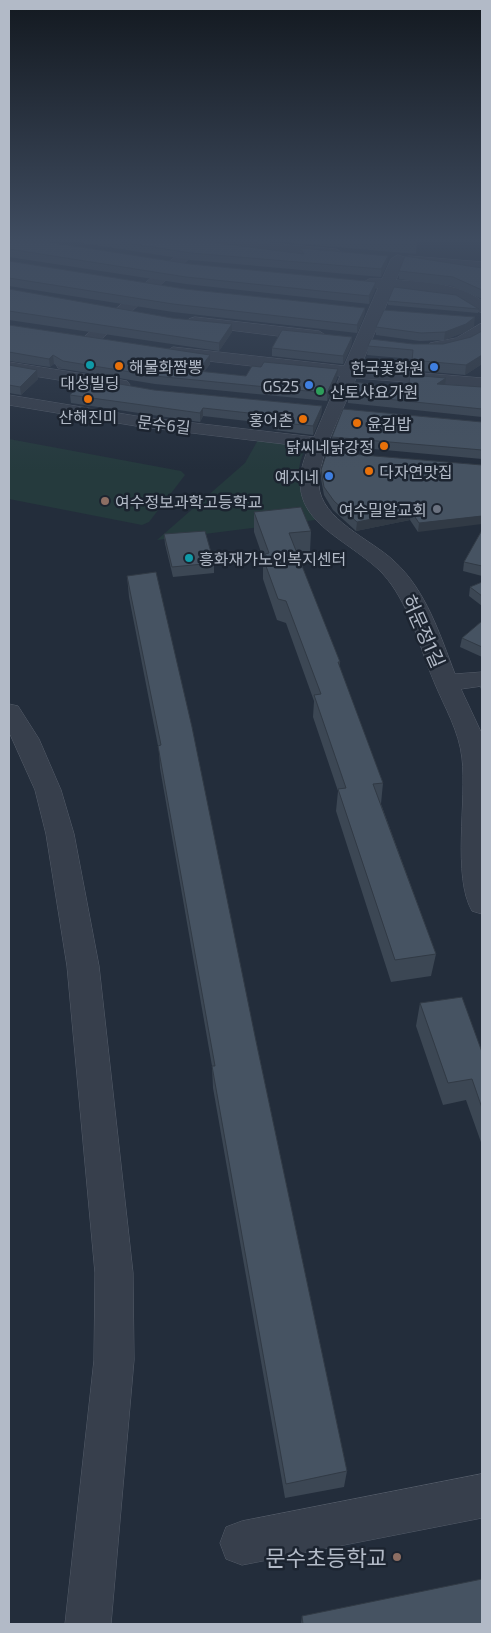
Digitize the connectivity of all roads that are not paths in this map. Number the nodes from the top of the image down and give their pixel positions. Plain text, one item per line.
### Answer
1 (114, 318) edge
2 (372, 318) edge
3 (477, 318) edge
4 (182, 320) edge
5 (69, 337) edge
6 (88, 340) junction
7 (362, 340) junction
8 (382, 342) edge
9 (108, 343) edge
10 (458, 343) junction
11 (420, 346) edge
12 (157, 350) edge
13 (474, 353) edge
14 (9, 367) edge
15 (349, 372) junction
16 (482, 374) edge
17 (425, 378) junction
18 (482, 382) edge
19 (136, 388) edge
20 (32, 391) edge
21 (324, 449) junction
22 (482, 679) edge
23 (447, 683) junction
24 (9, 712) edge
25 (478, 751) edge
26 (481, 894) edge
27 (482, 1496) edge
28 (242, 1543) dead end
29 (88, 1624) edge

1 - 6 street
2 - 7 street, 허문정1길
3 - 10 street
4 - 7 street
5 - 6 street
6 - 9 street
6 - 20 street
7 - 8 street
7 - 15 street, 허문정1길
10 - 11 street
10 - 13 street
12 - 15 street
14 - 20 street
15 - 17 street
15 - 21 street, 허문정1길
16 - 17 street
17 - 18 street
19 - 20 street
20 - 21 street, 문수6길
21 - 23 street, 허문정1길
22 - 23 street
23 - 25 street, 허문정1길
24 - 29 street
25 - 26 street, 허문정1길
27 - 28 street

